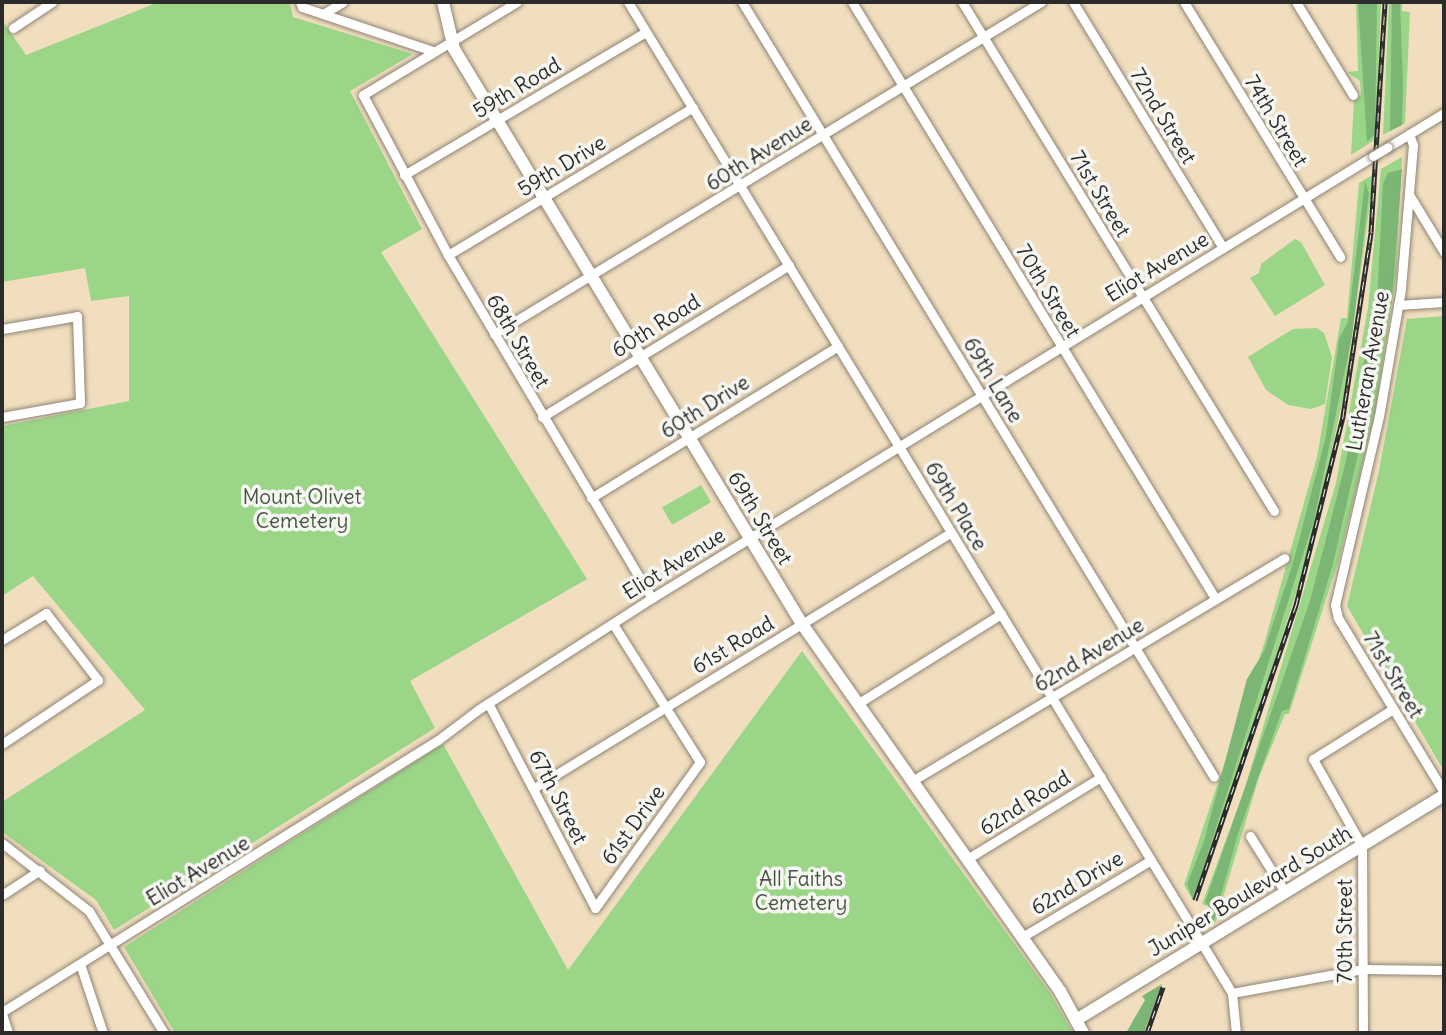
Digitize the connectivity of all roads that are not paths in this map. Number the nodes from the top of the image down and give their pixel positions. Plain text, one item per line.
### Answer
1 (50, 2) edge
2 (300, 2) edge
3 (343, 2) edge
4 (443, 2) edge
5 (517, 2) edge
6 (628, 2) edge
7 (742, 2) edge
8 (852, 2) edge
9 (962, 2) edge
10 (1041, 2) edge
11 (1073, 2) edge
12 (1184, 2) edge
13 (1296, 2) edge
14 (323, 14) junction
15 (13, 28) dead end
16 (646, 32) junction
17 (984, 37) junction
18 (452, 43) junction
19 (433, 51) junction
20 (904, 86) junction
21 (1353, 95) dead end
22 (693, 107) junction
23 (1444, 113) edge
24 (497, 120) junction
25 (1409, 134) junction
26 (823, 135) junction
27 (404, 174) junction
28 (740, 186) junction
29 (1409, 195) junction
30 (543, 198) junction
31 (1303, 199) junction
32 (1223, 248) junction
33 (1444, 252) edge
34 (448, 255) junction
35 (1340, 257) dead end
36 (789, 265) junction
37 (590, 276) junction
38 (1142, 297) junction
39 (1444, 302) edge
40 (1398, 305) junction
41 (2, 329) edge
42 (494, 334) junction
43 (838, 346) junction
44 (1061, 346) junction
45 (638, 358) junction
46 (981, 395) junction
47 (2, 417) edge
48 (542, 417) junction
49 (687, 438) junction
50 (899, 446) junction
51 (591, 498) junction
52 (1274, 511) dead end
53 (951, 532) junction
54 (750, 538) junction
55 (1284, 558) dead end
56 (652, 598) junction
57 (1215, 598) junction
58 (1336, 611) joint
59 (1001, 614) junction
60 (613, 624) junction
61 (802, 624) junction
62 (2, 640) edge
63 (1135, 648) junction
64 (1052, 697) junction
65 (488, 702) junction
66 (857, 704) junction
67 (665, 707) junction
68 (1393, 709) junction
69 (2, 744) edge
70 (1101, 777) junction
71 (1214, 777) dead end
72 (912, 780) junction
73 (534, 788) junction
74 (1444, 793) edge
75 (1250, 836) dead end
76 (2, 843) edge
77 (1363, 846) junction
78 (967, 859) junction
79 (1151, 860) junction
80 (40, 870) junction
81 (1285, 892) junction
82 (2, 895) edge
83 (595, 908) joint
84 (1022, 937) junction
85 (111, 943) junction
86 (1201, 943) junction
87 (80, 964) junction
88 (1363, 969) junction
89 (1444, 970) edge
90 (1232, 993) junction
91 (2, 1013) edge
92 (1076, 1020) junction
93 (8, 1033) edge
94 (103, 1033) edge
95 (164, 1033) edge
96 (1083, 1033) edge
97 (1236, 1033) edge
98 (1363, 1033) edge

1 - 15 street
2 - 14 street
3 - 14 street
4 - 18 main road, 69th Street
5 - 18 street
6 - 16 street, 69th Place
7 - 26 street, 69th Lane
8 - 20 street, 70th Street
9 - 17 street, 71st Street
10 - 17 street, 60th Avenue
11 - 32 street, 72nd Street
12 - 31 street, 74th Street
13 - 21 street
14 - 19 street
16 - 22 street, 69th Place
16 - 24 street, 59th Road
17 - 20 street, 60th Avenue
17 - 38 street, 71st Street
18 - 19 street
18 - 24 main road, 69th Street
19 - 27 street, 68th Street
20 - 26 street, 60th Avenue
20 - 44 street, 70th Street
22 - 28 street, 69th Place
22 - 30 street, 59th Drive
23 - 25 street, Eliot Avenue
24 - 27 street, 59th Road
24 - 30 main road, 69th Street
25 - 29 street, Lutheran Avenue
25 - 31 street, Eliot Avenue, bridge
26 - 28 street, 60th Avenue
26 - 46 street, 69th Lane
27 - 34 street, 68th Street
28 - 36 street, 69th Place
28 - 37 street, 60th Avenue
29 - 33 street
29 - 40 street, Lutheran Avenue
30 - 34 street, 59th Drive
30 - 37 main road, 69th Street
31 - 32 street, Eliot Avenue
31 - 35 street, 74th Street
32 - 38 street, Eliot Avenue
34 - 42 street, 68th Street
36 - 43 street, 69th Place
36 - 45 street, 60th Road
37 - 42 street, 60th Avenue
37 - 45 main road, 69th Street
38 - 44 street, Eliot Avenue
38 - 52 street, 71st Street
39 - 40 street
40 - 58 street, Lutheran Avenue
41 - 47 street
42 - 48 street, 68th Street
43 - 49 street, 60th Drive
43 - 50 street, 69th Place
44 - 46 street, Eliot Avenue
44 - 57 street, 70th Street
45 - 48 street, 60th Road
45 - 49 main road, 69th Street
46 - 50 street, Eliot Avenue
46 - 63 street, 69th Lane
48 - 51 street, 68th Street
49 - 51 street, 60th Drive
49 - 54 main road, 69th Street
50 - 53 street, 69th Place
50 - 54 street, Eliot Avenue
51 - 56 street, 68th Street
53 - 59 street, 69th Place
53 - 61 street, 61st Road
54 - 56 street, Eliot Avenue
54 - 61 main road, 69th Street
55 - 57 street, 62nd Avenue
56 - 60 street, Eliot Avenue
57 - 63 street, 62nd Avenue
58 - 68 street, 71st Street
59 - 64 street, 69th Place
59 - 66 street
60 - 65 street, Eliot Avenue
60 - 67 street
61 - 66 main road, 69th Street
61 - 67 street, 61st Road
62 - 69 street
63 - 64 street, 62nd Avenue
63 - 71 street, 69th Lane
64 - 70 street, 69th Place
64 - 72 street, 62nd Avenue
65 - 73 street, 67th Street
65 - 85 street, Eliot Avenue
66 - 72 main road, 69th Street
67 - 73 street, 61st Road
67 - 83 street, 61st Drive
68 - 74 street, 71st Street
68 - 77 street, 70th Street
70 - 78 street, 62nd Road
70 - 79 street, 69th Place
72 - 78 main road, 69th Street
73 - 83 street, 67th Street
74 - 77 main road, Juniper Boulevard South
75 - 81 street
76 - 80 street
77 - 81 main road, Juniper Boulevard South
77 - 88 street, 70th Street
78 - 84 main road, 69th Street
79 - 84 street, 62nd Drive
79 - 86 street, 69th Place
80 - 82 street
80 - 85 street
81 - 86 main road, Juniper Boulevard South
84 - 92 main road, 69th Street
85 - 87 street, Eliot Avenue
85 - 95 street
86 - 90 street, 69th Place
86 - 92 main road, Juniper Boulevard South
87 - 91 street, Eliot Avenue
87 - 94 street
88 - 89 street
88 - 90 street
88 - 98 street, 70th Street
90 - 97 street, 69th Place
91 - 93 street
92 - 96 main road, 69th Street

